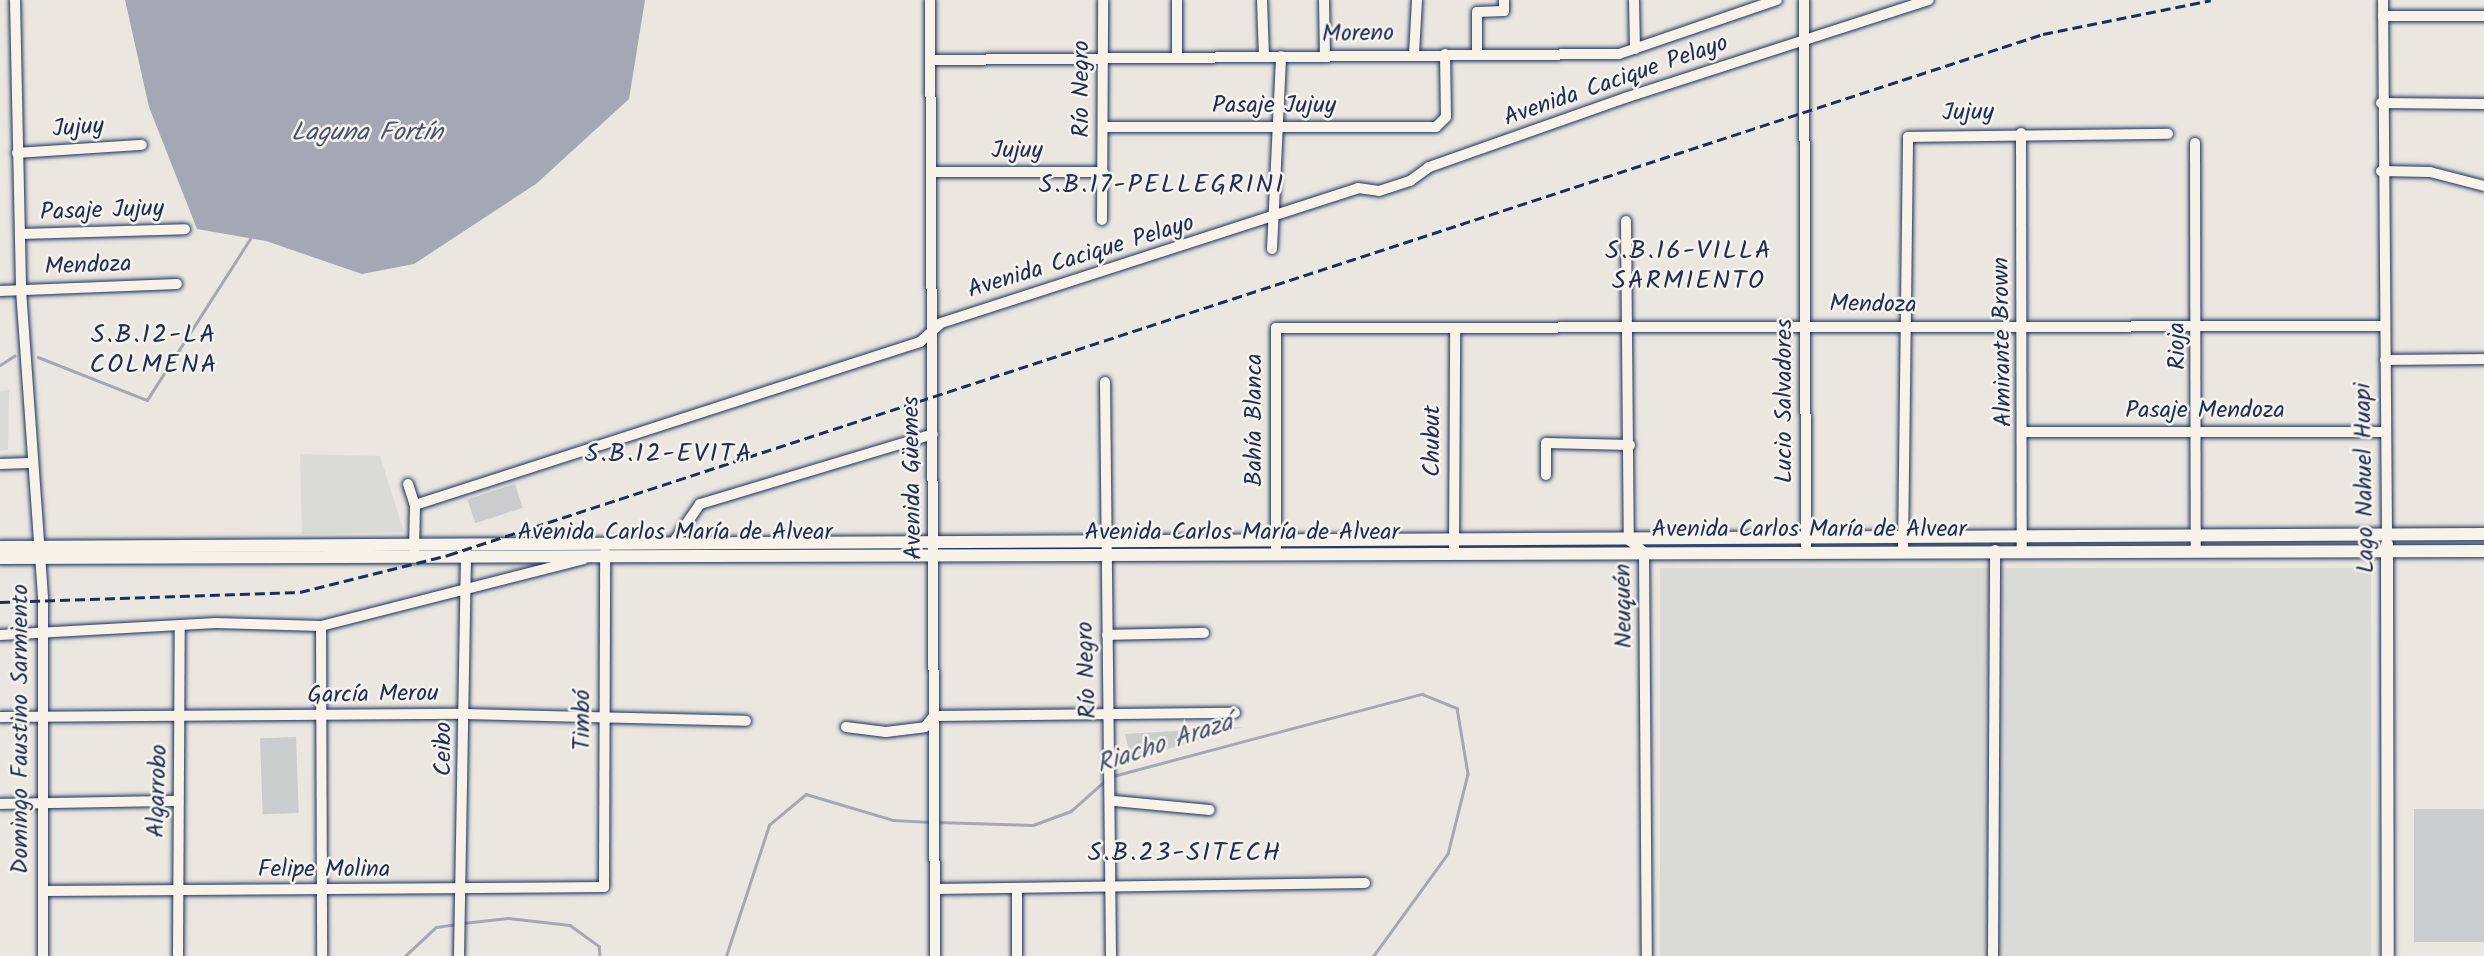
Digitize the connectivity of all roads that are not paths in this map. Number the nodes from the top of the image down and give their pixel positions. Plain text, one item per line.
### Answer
1 (15, 0) edge
2 (930, 0) edge
3 (1103, 0) edge
4 (1177, 0) edge
5 (1262, 0) edge
6 (1324, 0) edge
7 (1417, 0) edge
8 (1504, 0) edge
9 (1634, 0) edge
10 (1777, 0) edge
11 (1804, 0) edge
12 (1929, 0) edge
13 (2383, 0) edge
14 (2383, 16) junction
15 (2484, 16) edge
16 (1804, 39) junction
17 (1635, 48) junction
18 (1414, 54) junction
19 (1445, 54) junction
20 (1477, 54) junction
21 (1264, 56) junction
22 (1281, 56) junction
23 (1325, 56) junction
24 (1177, 57) junction
25 (1103, 58) junction
26 (930, 60) junction
27 (2381, 103) junction
28 (2484, 104) edge
29 (1103, 127) junction
30 (1279, 127) junction
31 (2021, 133) junction
32 (2168, 134) dead end
33 (2195, 143) dead end
34 (142, 145) dead end
35 (17, 153) junction
36 (2381, 171) junction
37 (931, 172) junction
38 (1102, 172) junction
39 (2484, 186) edge
40 (1277, 217) junction
41 (1102, 220) dead end
42 (1626, 221) dead end
43 (185, 229) dead end
44 (21, 234) junction
45 (1272, 249) dead end
46 (177, 284) dead end
47 (21, 290) junction
48 (0, 292) edge
49 (1805, 325) junction
50 (2385, 326) junction
51 (1629, 327) junction
52 (1903, 327) junction
53 (2199, 327) junction
54 (1276, 328) joint
55 (1455, 328) junction
56 (2024, 328) junction
57 (932, 332) junction
58 (2484, 359) edge
59 (2385, 360) junction
60 (1105, 382) dead end
61 (2025, 432) junction
62 (2200, 432) junction
63 (2385, 432) junction
64 (933, 434) junction
65 (1630, 445) junction
66 (29, 463) junction
67 (0, 464) edge
68 (1546, 475) dead end
69 (408, 484) dead end
70 (415, 505) junction
71 (2484, 534) edge
72 (2387, 536) junction
73 (1629, 540) junction
74 (414, 543) junction
75 (673, 543) junction
76 (2195, 544) junction
77 (1806, 545) junction
78 (1903, 545) junction
79 (2022, 545) junction
80 (0, 547) edge
81 (1454, 547) junction
82 (605, 548) junction
83 (934, 548) junction
84 (1277, 548) junction
85 (1103, 549) junction
86 (466, 550) junction
87 (1995, 550) junction
88 (2388, 551) junction
89 (2484, 551) edge
90 (38, 552) junction
91 (1644, 552) junction
92 (414, 556) junction
93 (0, 558) edge
94 (463, 590) junction
95 (321, 626) junction
96 (180, 628) junction
97 (1204, 633) dead end
98 (0, 635) edge
99 (43, 635) junction
100 (1107, 635) junction
101 (1109, 713) junction
102 (1235, 713) dead end
103 (465, 714) junction
104 (934, 716) junction
105 (0, 717) edge
106 (44, 717) junction
107 (324, 717) junction
108 (604, 718) junction
109 (182, 719) junction
110 (746, 721) dead end
111 (846, 727) dead end
112 (177, 801) junction
113 (1114, 802) junction
114 (44, 803) junction
115 (0, 804) edge
116 (1210, 810) dead end
117 (1365, 883) dead end
118 (604, 887) joint
119 (935, 889) junction
120 (1112, 889) junction
121 (464, 890) junction
122 (1017, 890) junction
123 (43, 891) junction
124 (323, 891) junction
125 (177, 892) junction
126 (43, 956) edge
127 (178, 956) edge
128 (322, 956) edge
129 (459, 956) edge
130 (936, 956) edge
131 (1017, 956) edge
132 (1111, 956) edge
133 (1647, 956) edge
134 (1993, 956) edge
135 (2388, 956) edge

1 - 35 street, Domingo Faustino Sarmiento
2 - 26 street, Avenida Güemes
3 - 25 street, Río Negro
4 - 24 street
5 - 21 street
6 - 23 street
7 - 18 street
8 - 20 street
9 - 17 street
10 - 17 street, Moreno
11 - 16 street, Lucio Salvadores
12 - 16 street, Avenida Cacique Pelayo
13 - 14 street, Lago Nahuel Huapi
14 - 15 street
14 - 27 street, Lago Nahuel Huapi
16 - 40 street, Avenida Cacique Pelayo
16 - 49 street, Lucio Salvadores
17 - 20 street, Moreno
18 - 19 street, Moreno
18 - 23 street, Moreno
19 - 20 street, Moreno
19 - 30 street, Pasaje Jujuy
21 - 22 street, Moreno
21 - 24 street, Moreno
22 - 23 street, Moreno
22 - 30 street
24 - 25 street, Moreno
25 - 26 street, Moreno
25 - 29 street, Río Negro
26 - 37 street, Avenida Güemes
27 - 28 street
27 - 36 street, Lago Nahuel Huapi
29 - 30 street, Pasaje Jujuy
29 - 38 street, Río Negro
30 - 40 street
31 - 32 street, Jujuy
31 - 52 street, Jujuy
31 - 56 street, Almirante Brown
33 - 53 street, Rioja
34 - 35 street, Jujuy
35 - 44 street, Domingo Faustino Sarmiento
36 - 39 street
36 - 50 street, Lago Nahuel Huapi
37 - 38 street, Jujuy
37 - 57 street, Avenida Güemes
38 - 41 street, Río Negro
40 - 45 street
40 - 57 street, Avenida Cacique Pelayo
42 - 51 street, Neuquén
43 - 44 street, Pasaje Jujuy
44 - 47 street, Domingo Faustino Sarmiento
46 - 47 street, Mendoza
47 - 48 street, Mendoza
47 - 66 street, Domingo Faustino Sarmiento
49 - 51 street, Mendoza
49 - 52 street, Mendoza
49 - 77 street, Lucio Salvadores
50 - 53 street, Mendoza
50 - 59 street, Lago Nahuel Huapi
51 - 55 street, Mendoza
51 - 65 street, Neuquén
52 - 56 street, Mendoza
52 - 78 street
53 - 56 street, Mendoza
53 - 62 street, Rioja
54 - 55 street, Mendoza
54 - 84 street, Bahía Blanca
55 - 81 street, Chubut
56 - 61 street, Almirante Brown
57 - 64 street, Avenida Güemes
57 - 70 street, Avenida Cacique Pelayo
58 - 59 street
59 - 63 street, Lago Nahuel Huapi
60 - 85 street, Río Negro
61 - 62 street, Pasaje Mendoza
61 - 79 street, Almirante Brown
62 - 63 street, Pasaje Mendoza
62 - 76 street, Rioja
63 - 72 street, Lago Nahuel Huapi
64 - 75 street
64 - 83 street, Avenida Güemes
65 - 68 street
65 - 73 street, Neuquén
66 - 67 street
66 - 90 street, Domingo Faustino Sarmiento
69 - 70 street
70 - 74 street
71 - 72 main road, Avenida Carlos María de Alvear
72 - 76 main road, Avenida Carlos María de Alvear
72 - 88 main road, Lago Nahuel Huapi
73 - 77 main road, Avenida Carlos María de Alvear
73 - 81 main road, Avenida Carlos María de Alvear
73 - 91 street, Neuquén
74 - 86 main road, Avenida Carlos María de Alvear
74 - 90 main road, Avenida Carlos María de Alvear
74 - 92 street
75 - 82 main road, Avenida Carlos María de Alvear
75 - 83 main road, Avenida Carlos María de Alvear
76 - 79 main road, Avenida Carlos María de Alvear
76 - 88 main road, Avenida Carlos María de Alvear
77 - 78 main road, Avenida Carlos María de Alvear
77 - 91 main road, Avenida Carlos María de Alvear
78 - 79 main road, Avenida Carlos María de Alvear
78 - 87 main road, Avenida Carlos María de Alvear
79 - 87 main road, Avenida Carlos María de Alvear
80 - 90 main road, Avenida Carlos María de Alvear
81 - 84 main road, Avenida Carlos María de Alvear
81 - 91 main road, Avenida Carlos María de Alvear
82 - 83 main road, Avenida Carlos María de Alvear
82 - 86 main road, Avenida Carlos María de Alvear
82 - 94 street
82 - 108 street, Timbó
83 - 85 main road, Avenida Carlos María de Alvear
83 - 104 street, Avenida Güemes
84 - 85 main road, Avenida Carlos María de Alvear
85 - 100 street, Río Negro
86 - 92 main road, Avenida Carlos María de Alvear
86 - 94 street, Ceibo
87 - 134 street
88 - 89 main road, Avenida Carlos María de Alvear
88 - 135 main road, Lago Nahuel Huapi
90 - 92 main road, Avenida Carlos María de Alvear
90 - 93 main road, Avenida Carlos María de Alvear
90 - 99 street, Domingo Faustino Sarmiento
91 - 133 street, Neuquén
94 - 95 street
94 - 103 street, Ceibo
95 - 96 street
95 - 107 street
96 - 99 street
96 - 109 street, Algarrobo
97 - 100 street
98 - 99 street
99 - 106 street, Domingo Faustino Sarmiento
100 - 101 street, Río Negro
101 - 102 street
101 - 104 street
101 - 113 street, Río Negro
103 - 107 street, García Merou
103 - 108 street, García Merou
103 - 121 street, Ceibo
104 - 111 street
104 - 119 street, Avenida Güemes
105 - 106 street, García Merou
106 - 109 street, García Merou
106 - 114 street, Domingo Faustino Sarmiento
107 - 109 street, García Merou
107 - 124 street
108 - 110 street, García Merou
108 - 118 street, Timbó
109 - 112 street, Algarrobo
112 - 114 street
112 - 125 street, Algarrobo
113 - 116 street
113 - 120 street, Río Negro
114 - 115 street
114 - 123 street, Domingo Faustino Sarmiento
117 - 120 street
118 - 121 street, Felipe Molina
119 - 122 street
119 - 130 street, Avenida Güemes
120 - 122 street
120 - 132 street, Río Negro
121 - 124 street, Felipe Molina
121 - 129 street, Ceibo
122 - 131 street
123 - 125 street, Felipe Molina
123 - 126 street, Domingo Faustino Sarmiento
124 - 125 street, Felipe Molina
124 - 128 street
125 - 127 street, Algarrobo

